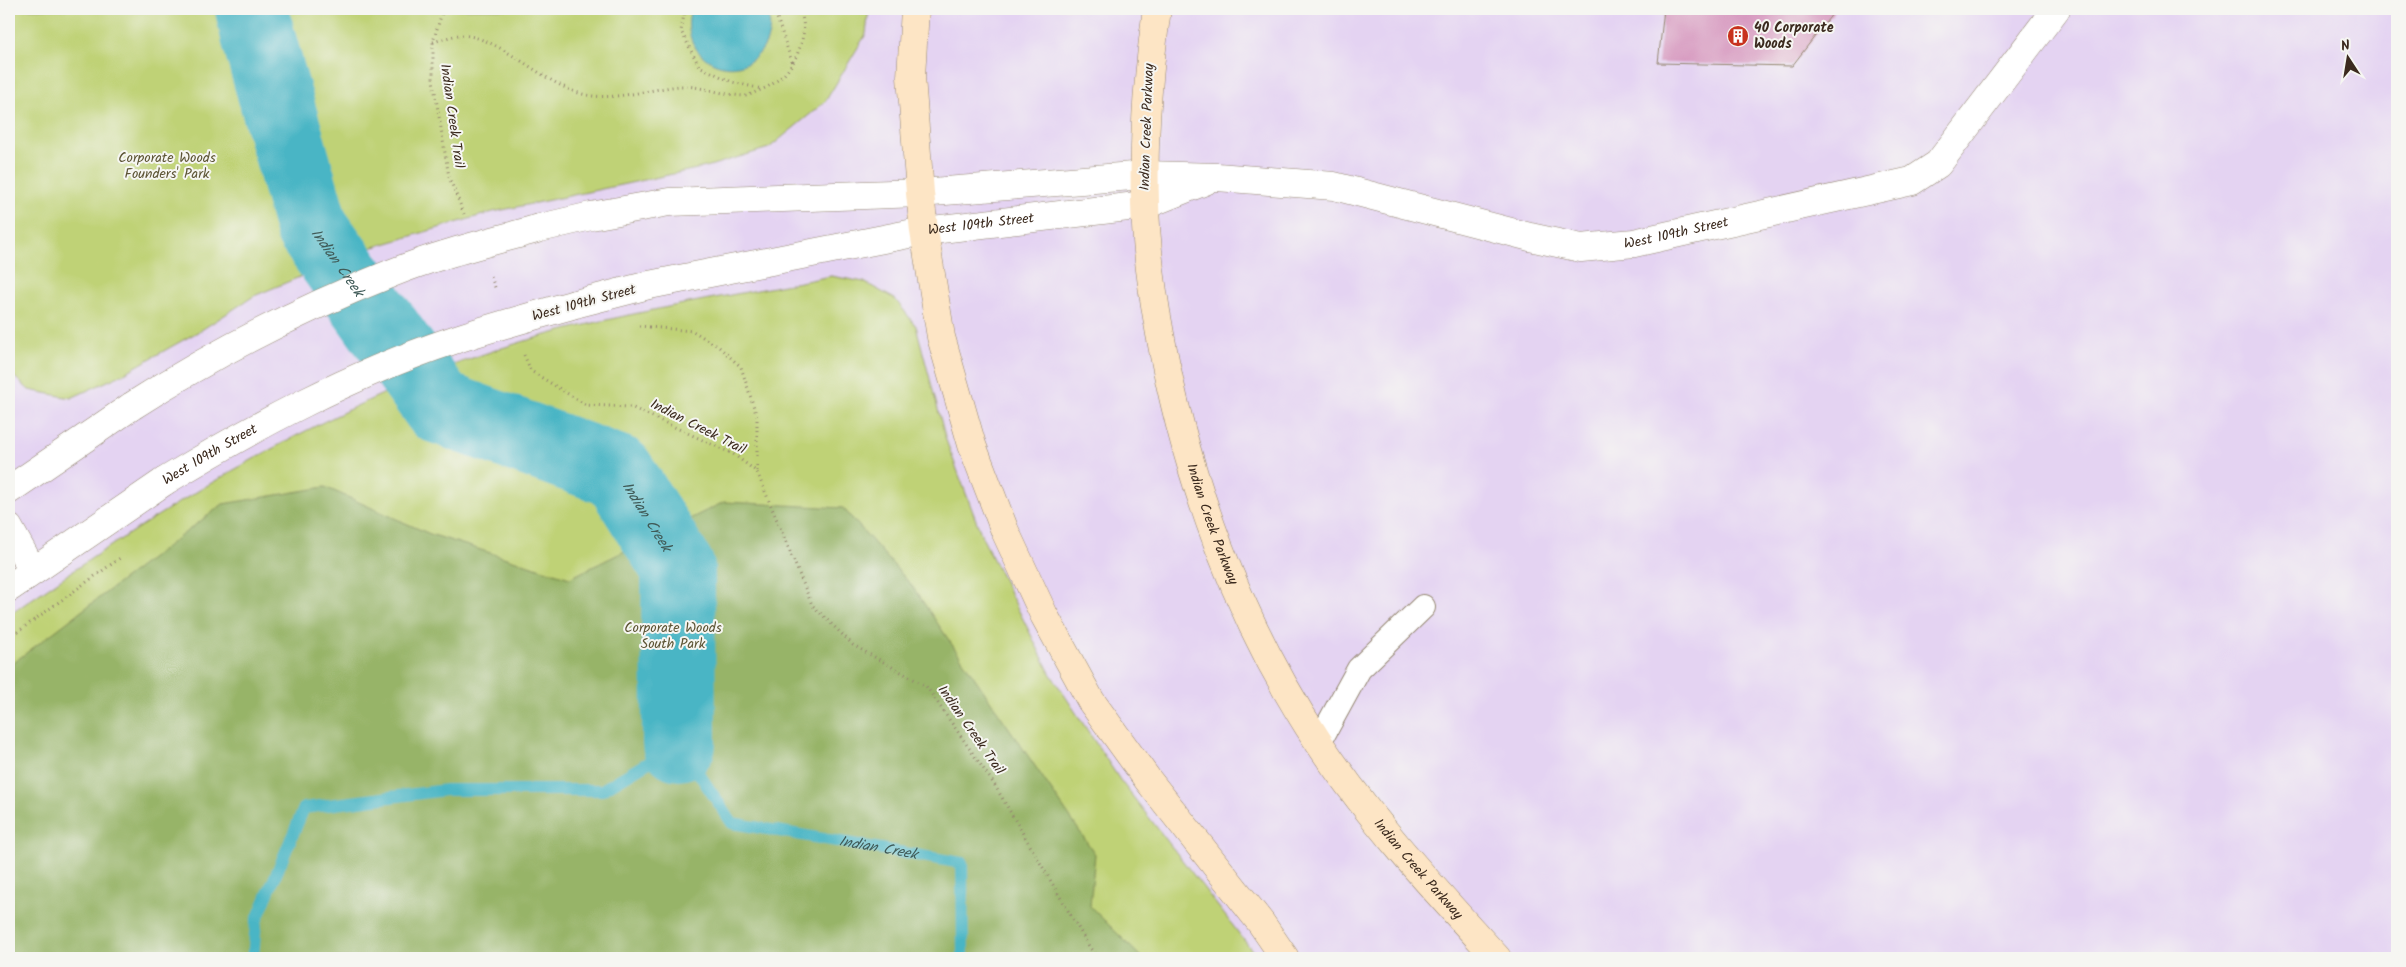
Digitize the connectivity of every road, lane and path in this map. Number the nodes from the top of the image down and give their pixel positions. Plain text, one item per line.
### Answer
1 (443, 9) edge
2 (686, 9) edge
3 (774, 9) edge
4 (801, 9) edge
5 (915, 9) edge
6 (1157, 9) edge
7 (2056, 9) edge
8 (432, 42) junction
9 (793, 65) junction
10 (763, 89) junction
11 (1145, 175) junction
12 (1217, 177) junction
13 (920, 193) junction
14 (1145, 205) junction
15 (467, 221) dead end
16 (924, 231) junction
17 (490, 274) dead end
18 (497, 292) dead end
19 (636, 325) dead end
20 (523, 354) dead end
21 (757, 472) junction
22 (9, 490) edge
23 (9, 528) edge
24 (124, 555) dead end
25 (33, 571) junction
26 (9, 588) edge
27 (1423, 607) dead end
28 (9, 638) edge
29 (1319, 742) junction
30 (1098, 958) edge
31 (1285, 958) edge
32 (1497, 958) edge

1 - 8 path, Indian Creek Trail
2 - 10 path
3 - 9 path
4 - 9 path
5 - 13 street
6 - 11 street, Indian Creek Parkway
7 - 12 street, West 109th Street
8 - 10 path
8 - 15 path, Indian Creek Trail
9 - 10 path
11 - 12 street, West 109th Street
11 - 13 street, West 109th Street
11 - 14 street, Indian Creek Parkway
12 - 14 street, West 109th Street
13 - 16 street
13 - 22 street, West 109th Street, bridge
14 - 16 street, West 109th Street
14 - 29 street, Indian Creek Parkway
16 - 25 street, West 109th Street, bridge
16 - 31 street
17 - 18 path
19 - 21 path
20 - 21 path, Indian Creek Trail
21 - 30 path, Indian Creek Trail
23 - 25 street
24 - 28 path
25 - 26 street, West 109th Street
27 - 29 lane
29 - 32 street, Indian Creek Parkway

